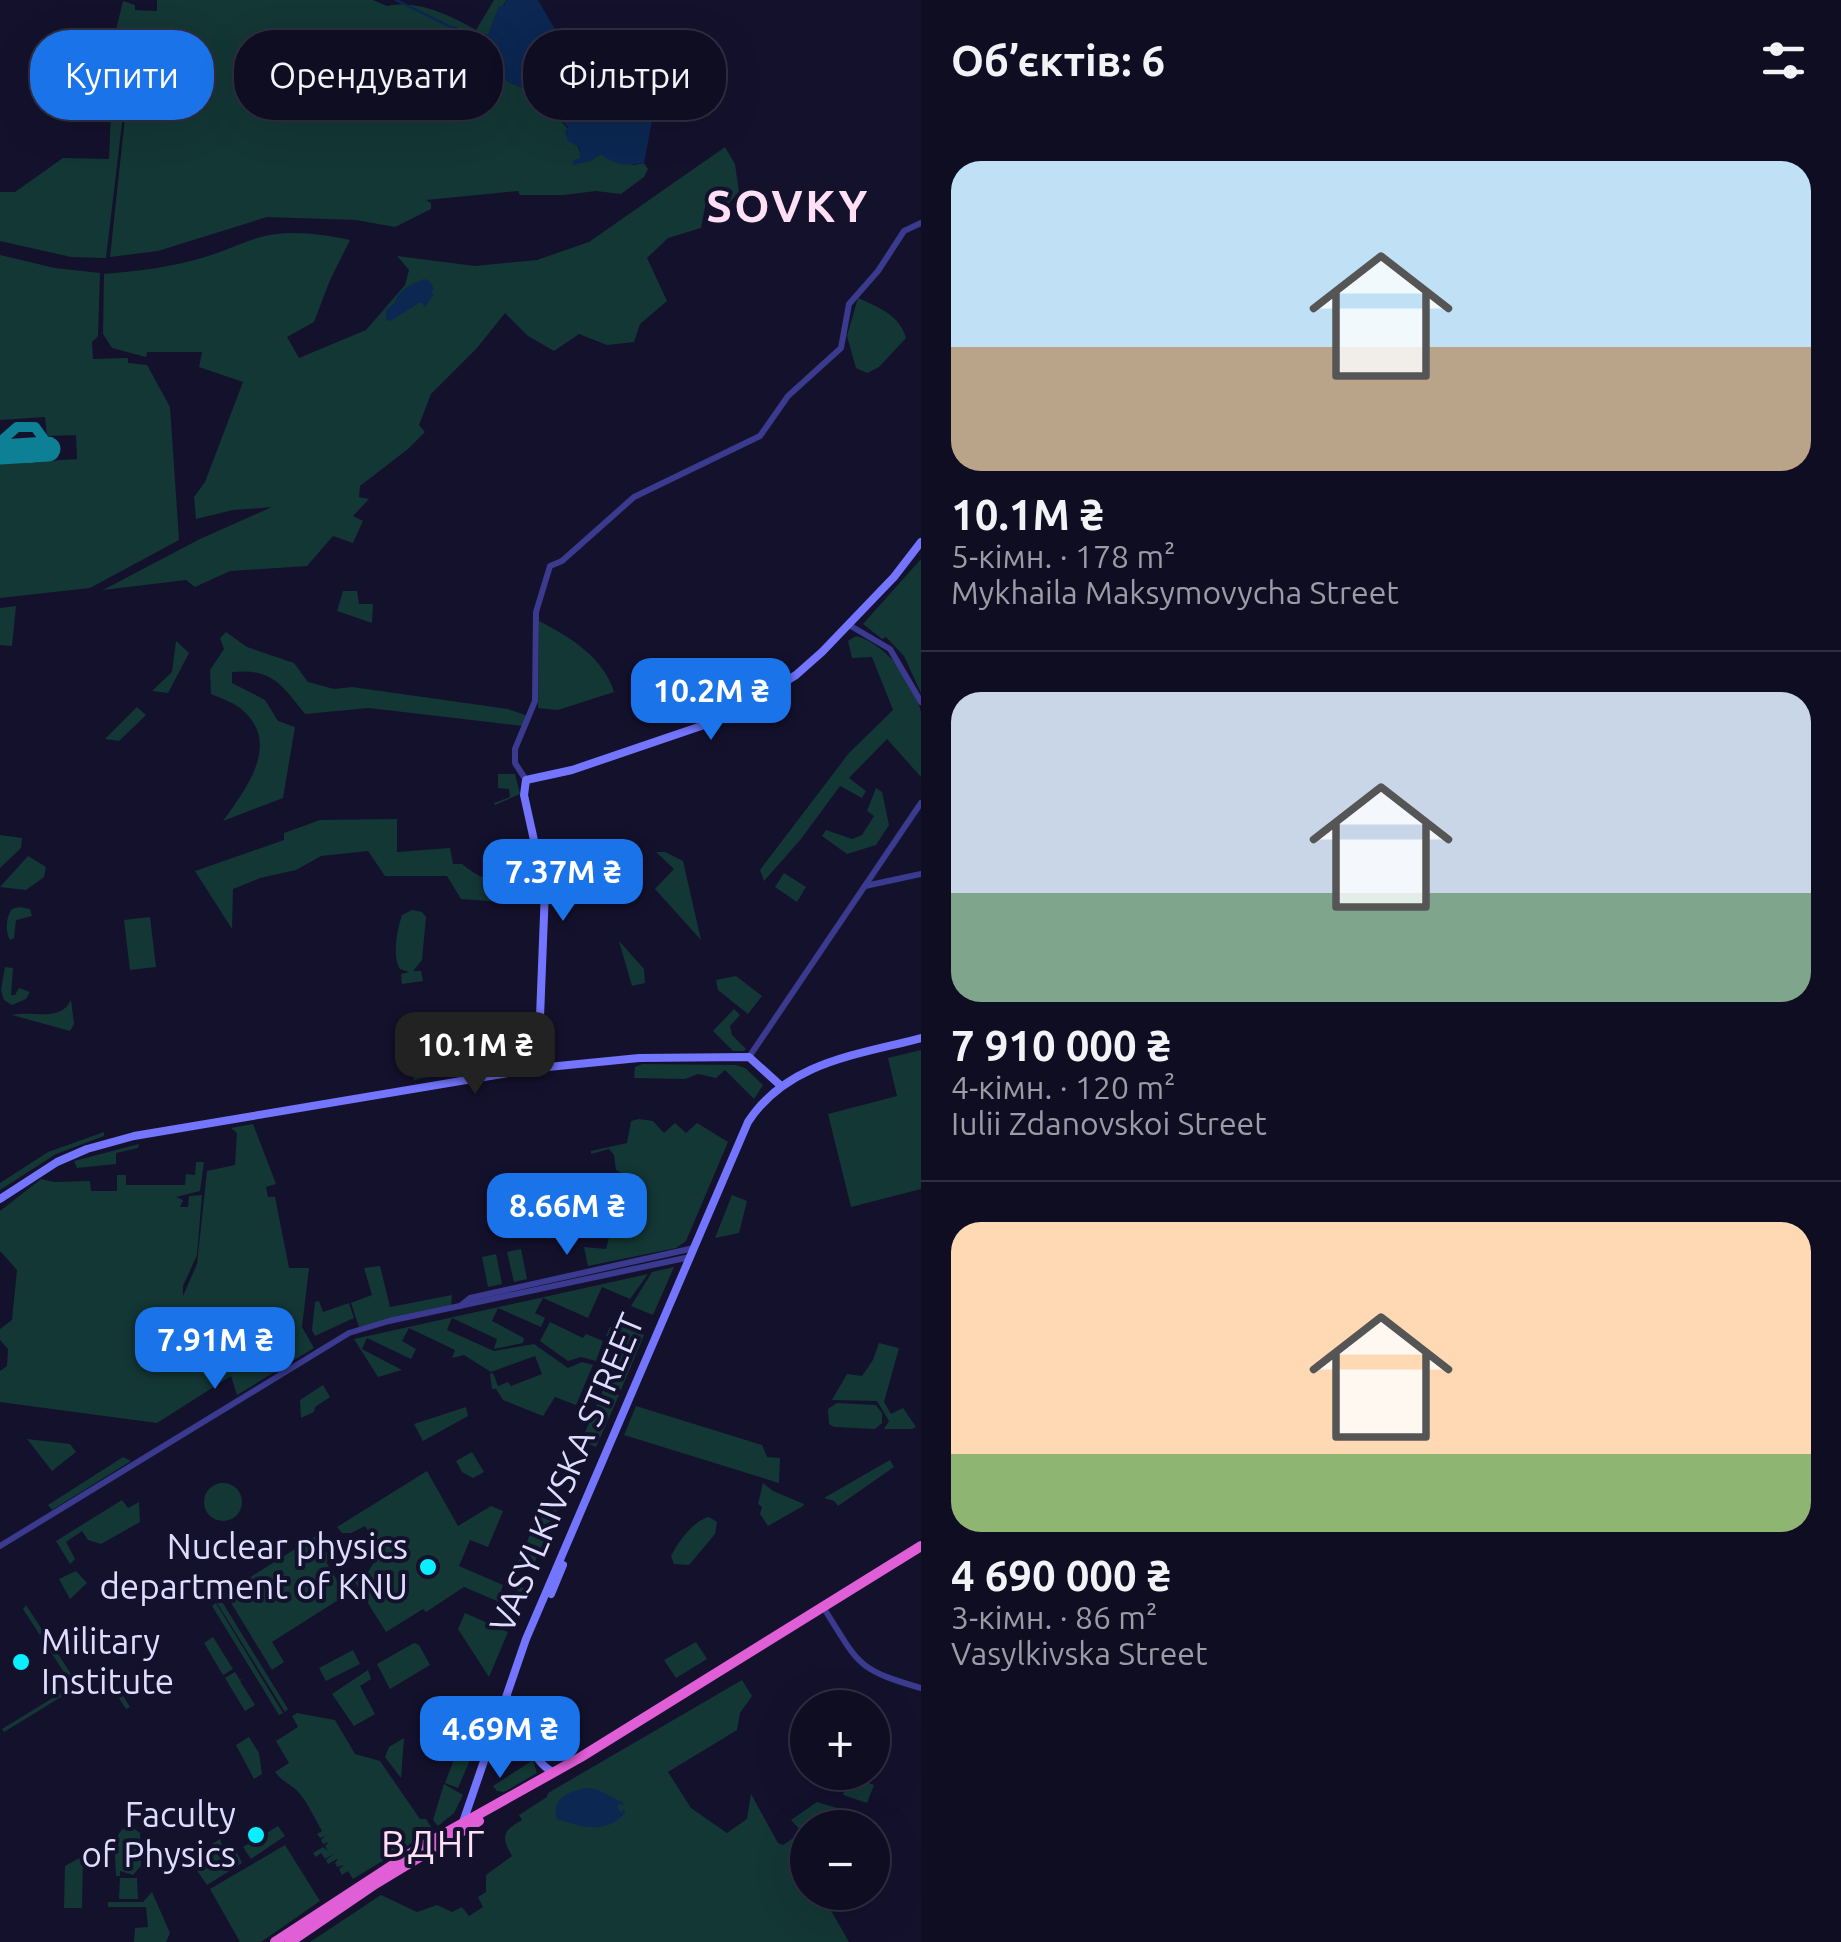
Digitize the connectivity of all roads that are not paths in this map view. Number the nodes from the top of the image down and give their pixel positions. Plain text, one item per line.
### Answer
1 (921, 223) edge
2 (921, 542) edge
3 (849, 625) junction
4 (921, 702) edge
5 (526, 780) junction
6 (921, 803) edge
7 (879, 864) junction
8 (921, 874) edge
9 (891, 881) junction
10 (864, 887) junction
11 (921, 1038) edge
12 (749, 1057) junction
13 (538, 1068) junction
14 (780, 1086) junction
15 (0, 1199) edge
16 (691, 1256) junction
17 (0, 1546) edge
18 (921, 1546) edge
19 (823, 1607) junction
20 (921, 1688) edge
21 (508, 1698) junction
22 (497, 1731) junction
23 (581, 1757) junction
24 (542, 1768) junction
25 (463, 1825) junction
26 (274, 1942) edge
27 (290, 1942) edge

1 - 5 street
2 - 3 main road
3 - 4 street
3 - 5 main road
5 - 13 main road
6 - 7 street
7 - 9 street
7 - 10 street
8 - 9 street
9 - 10 street
10 - 12 street
11 - 14 main road, VASYLKIVSKA STREET
12 - 13 main road
12 - 14 main road
13 - 15 main road
14 - 16 main road, VASYLKIVSKA STREET
16 - 17 street
16 - 21 main road, VASYLKIVSKA STREET
16 - 25 main road, VASYLKIVSKA STREET
18 - 19 highway
19 - 20 street
19 - 23 highway
21 - 22 main road, VASYLKIVSKA STREET
21 - 24 main road
22 - 24 main road
22 - 25 main road, VASYLKIVSKA STREET
23 - 24 highway
23 - 25 highway
24 - 25 highway
25 - 26 highway
25 - 27 highway

